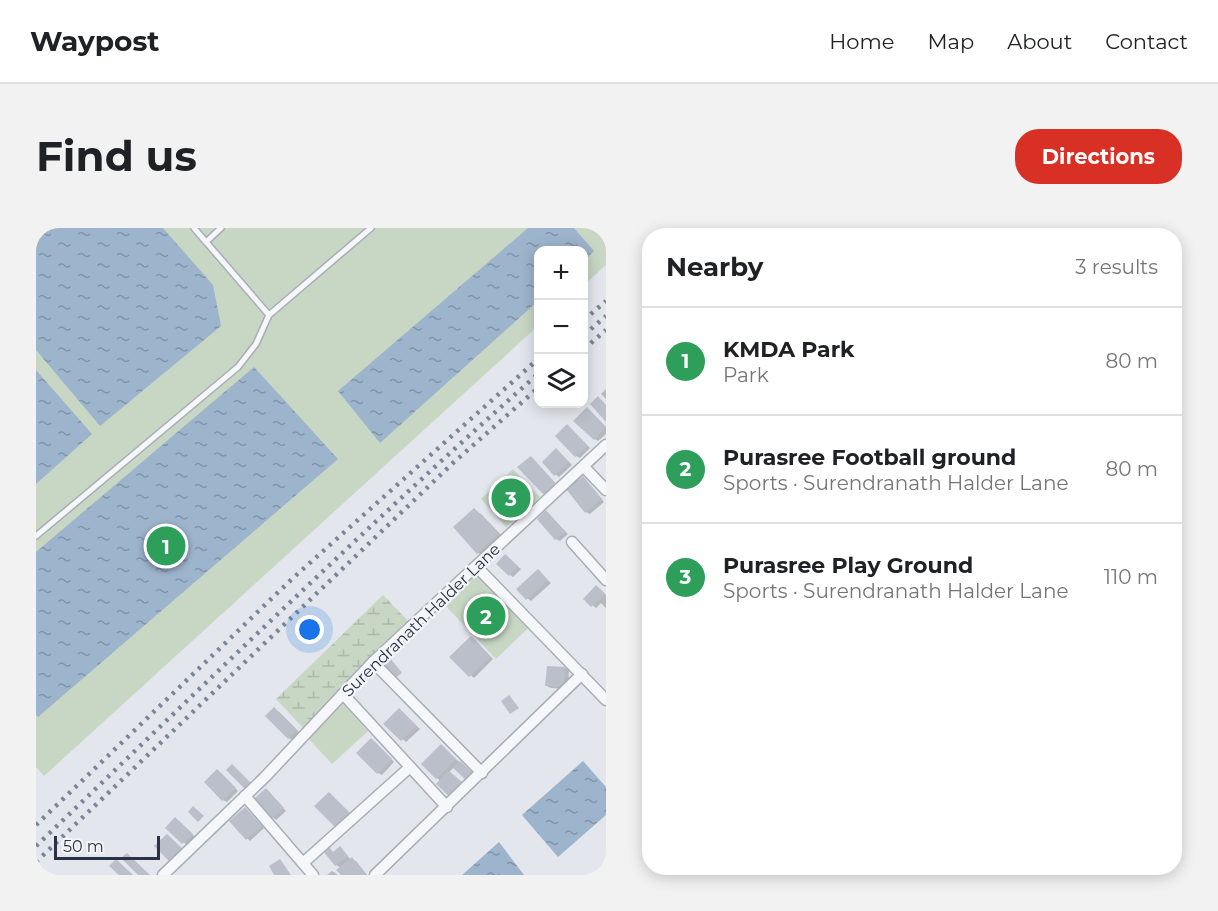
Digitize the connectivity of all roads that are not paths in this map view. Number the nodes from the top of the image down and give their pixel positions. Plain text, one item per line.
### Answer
1 (194, 228) edge
2 (221, 228) edge
3 (370, 228) edge
4 (206, 242) junction
5 (269, 315) junction
6 (606, 445) edge
7 (584, 467) junction
8 (606, 490) edge
9 (36, 536) edge
10 (572, 542) dead end
11 (477, 567) junction
12 (606, 580) edge
13 (373, 662) junction
14 (582, 674) junction
15 (343, 694) junction
16 (606, 700) edge
17 (410, 767) junction
18 (482, 772) junction
19 (245, 796) junction
20 (447, 807) junction
21 (303, 863) junction
22 (163, 875) edge
23 (313, 875) edge
24 (375, 875) edge

1 - 4 lane
2 - 4 lane
3 - 5 lane
4 - 5 lane
5 - 9 lane
6 - 7 street, Surendranath Halder Lane
7 - 8 street
7 - 11 street, Surendranath Halder Lane
10 - 12 street
11 - 13 street, Surendranath Halder Lane
11 - 14 street
13 - 15 street, Surendranath Halder Lane
13 - 18 street
14 - 16 street
14 - 18 street
15 - 17 street
15 - 19 street, Surendranath Halder Lane
17 - 20 street
17 - 21 street
18 - 20 street
19 - 21 street
19 - 22 street, Surendranath Halder Lane
20 - 24 street
21 - 23 street

